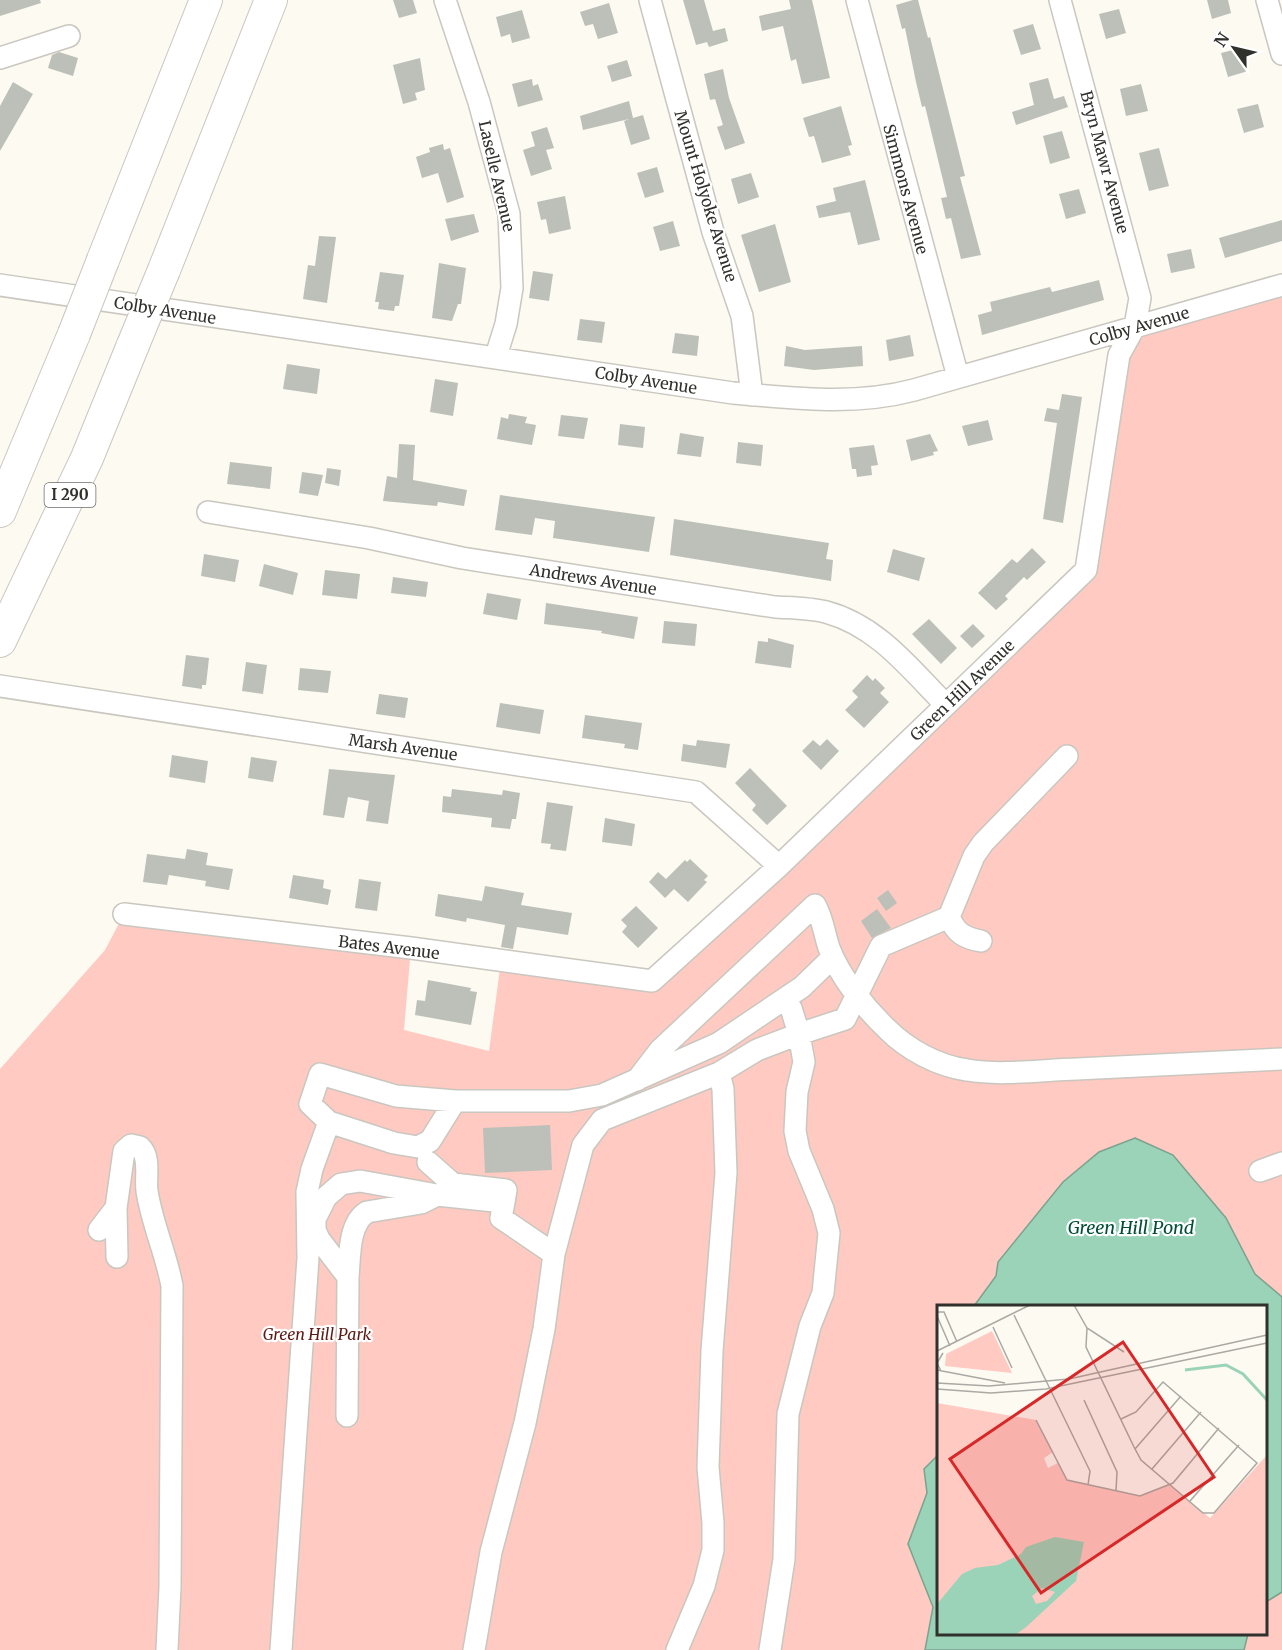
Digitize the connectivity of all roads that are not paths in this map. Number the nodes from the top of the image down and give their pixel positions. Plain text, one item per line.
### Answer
1 (206, 0) edge
2 (271, 0) edge
3 (445, 0) edge
4 (650, 0) edge
5 (857, 0) edge
6 (1060, 0) edge
7 (1267, 0) edge
8 (69, 36) dead end
9 (1282, 54) edge
10 (0, 58) edge
11 (0, 285) edge
12 (1282, 285) edge
13 (1136, 326) junction
14 (496, 356) junction
15 (958, 377) junction
16 (752, 395) junction
17 (0, 510) edge
18 (208, 512) dead end
19 (0, 641) edge
20 (0, 686) edge
21 (946, 705) junction
22 (1067, 756) dead end
23 (779, 866) junction
24 (124, 914) dead end
25 (949, 917) junction
26 (981, 941) dead end
27 (833, 957) junction
28 (652, 981) joint
29 (858, 994) junction
30 (790, 1008) dead end
31 (799, 1034) junction
32 (1282, 1059) edge
33 (719, 1073) junction
34 (637, 1080) junction
35 (455, 1101) junction
36 (329, 1122) junction
37 (428, 1162) dead end
38 (1282, 1163) edge
39 (1260, 1171) dead end
40 (437, 1195) junction
41 (504, 1202) junction
42 (116, 1208) junction
43 (99, 1230) dead end
44 (554, 1254) junction
45 (117, 1257) dead end
46 (348, 1277) junction
47 (347, 1416) dead end
48 (166, 1650) edge
49 (281, 1650) edge
50 (474, 1650) edge
51 (677, 1650) edge
52 (770, 1650) edge

1 - 17 highway, bridge
2 - 19 highway, I 290, bridge
3 - 14 street, Laselle Avenue
4 - 16 street, Mount Holyoke Avenue
5 - 15 street, Simmons Avenue
6 - 13 street, Bryn Mawr Avenue
7 - 9 street
8 - 10 street
11 - 14 street, Colby Avenue
12 - 13 street, Colby Avenue
13 - 15 street, Colby Avenue
13 - 21 street, Green Hill Avenue
14 - 16 street, Colby Avenue
15 - 16 street, Colby Avenue
18 - 21 street, Andrews Avenue
20 - 23 street, Marsh Avenue
21 - 23 street, Green Hill Avenue
22 - 25 street
23 - 28 street, Green Hill Avenue
24 - 28 street, Bates Avenue
25 - 26 street
25 - 29 street
27 - 29 street
27 - 34 street
27 - 34 street
29 - 31 street
29 - 32 street
30 - 31 street
31 - 33 street
31 - 52 street
33 - 44 street
33 - 51 street
34 - 35 street
35 - 36 street
35 - 36 street
36 - 49 street
37 - 41 street
38 - 39 street
40 - 41 street
40 - 46 street
40 - 46 street
41 - 44 street
42 - 43 street
42 - 45 street
42 - 48 street
44 - 50 street
46 - 47 street

